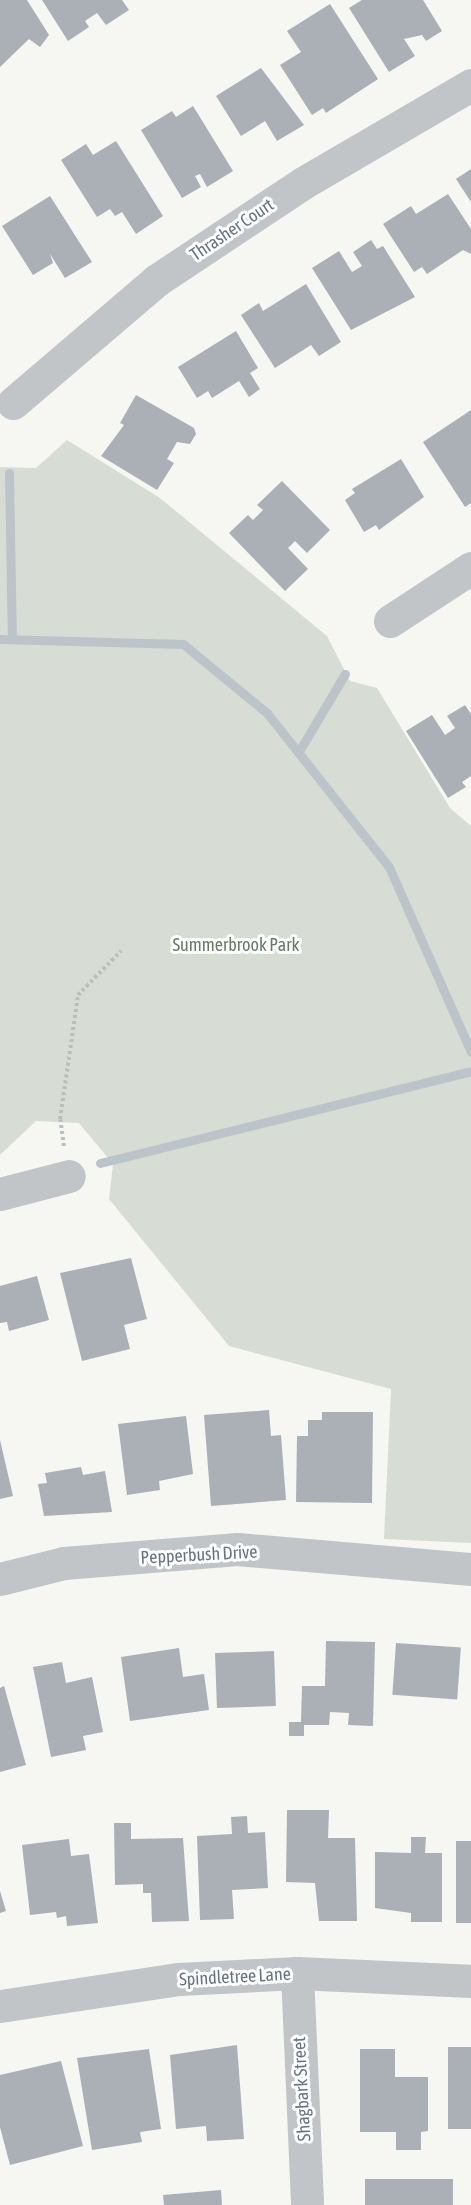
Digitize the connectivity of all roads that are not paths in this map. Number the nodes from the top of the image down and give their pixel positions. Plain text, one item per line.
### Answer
1 (471, 85) edge
2 (13, 403) dead end
3 (471, 568) edge
4 (390, 621) dead end
5 (69, 1176) road end
6 (0, 1194) edge
7 (471, 1569) edge
8 (0, 1579) edge
9 (297, 1973) junction
10 (471, 1981) edge
11 (0, 2006) edge
12 (307, 2205) edge

1 - 2 street, Thrasher Court
3 - 4 street
5 - 6 street
7 - 8 street, Pepperbush Drive
9 - 10 street, Spindletree Lane
9 - 11 street, Spindletree Lane
9 - 12 street, Shagbark Street

